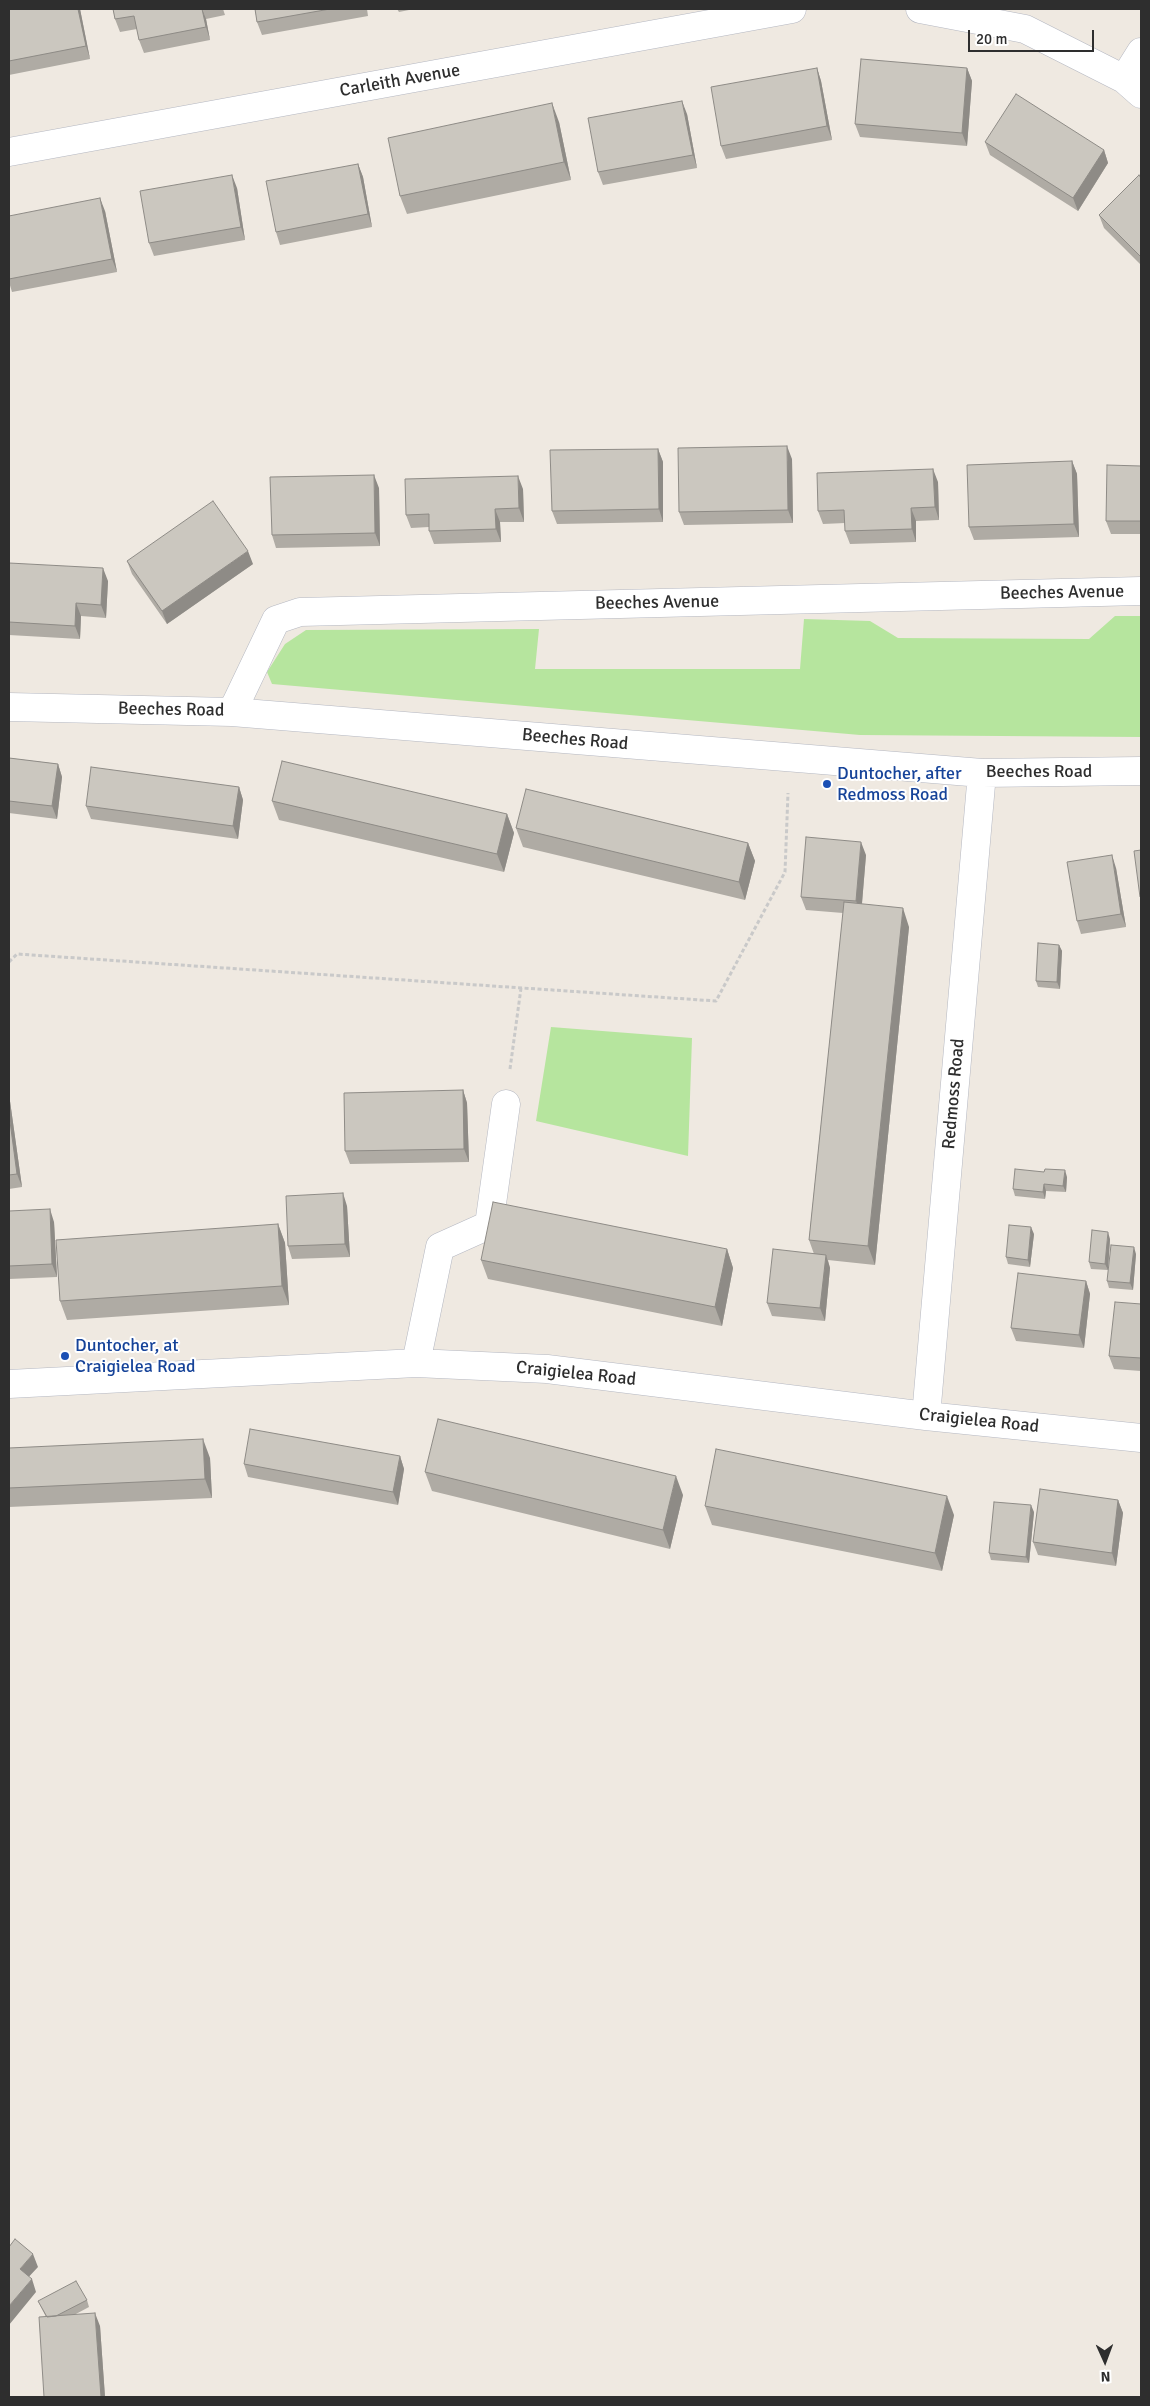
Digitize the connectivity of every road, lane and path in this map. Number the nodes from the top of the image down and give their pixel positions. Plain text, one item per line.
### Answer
1 (792, 9) edge
2 (920, 9) edge
3 (1141, 52) edge
4 (1132, 87) edge
5 (9, 152) edge
6 (1141, 591) edge
7 (9, 706) edge
8 (232, 712) junction
9 (790, 757) junction
10 (1141, 771) edge
11 (982, 773) junction
12 (9, 962) edge
13 (521, 988) junction
14 (506, 1104) joint
15 (416, 1363) junction
16 (9, 1384) edge
17 (926, 1416) junction
18 (1141, 1438) edge

1 - 5 street, Carleith Avenue
2 - 4 street
3 - 4 street
6 - 8 street, Beeches Avenue
7 - 8 street, Beeches Road
8 - 9 street, Beeches Road
9 - 11 street, Beeches Road
9 - 13 path
10 - 11 street, Beeches Road
11 - 17 street, Redmoss Road
12 - 13 path
13 - 14 path
14 - 15 street
15 - 16 street, Craigielea Road
15 - 17 street, Craigielea Road
17 - 18 street, Craigielea Road

